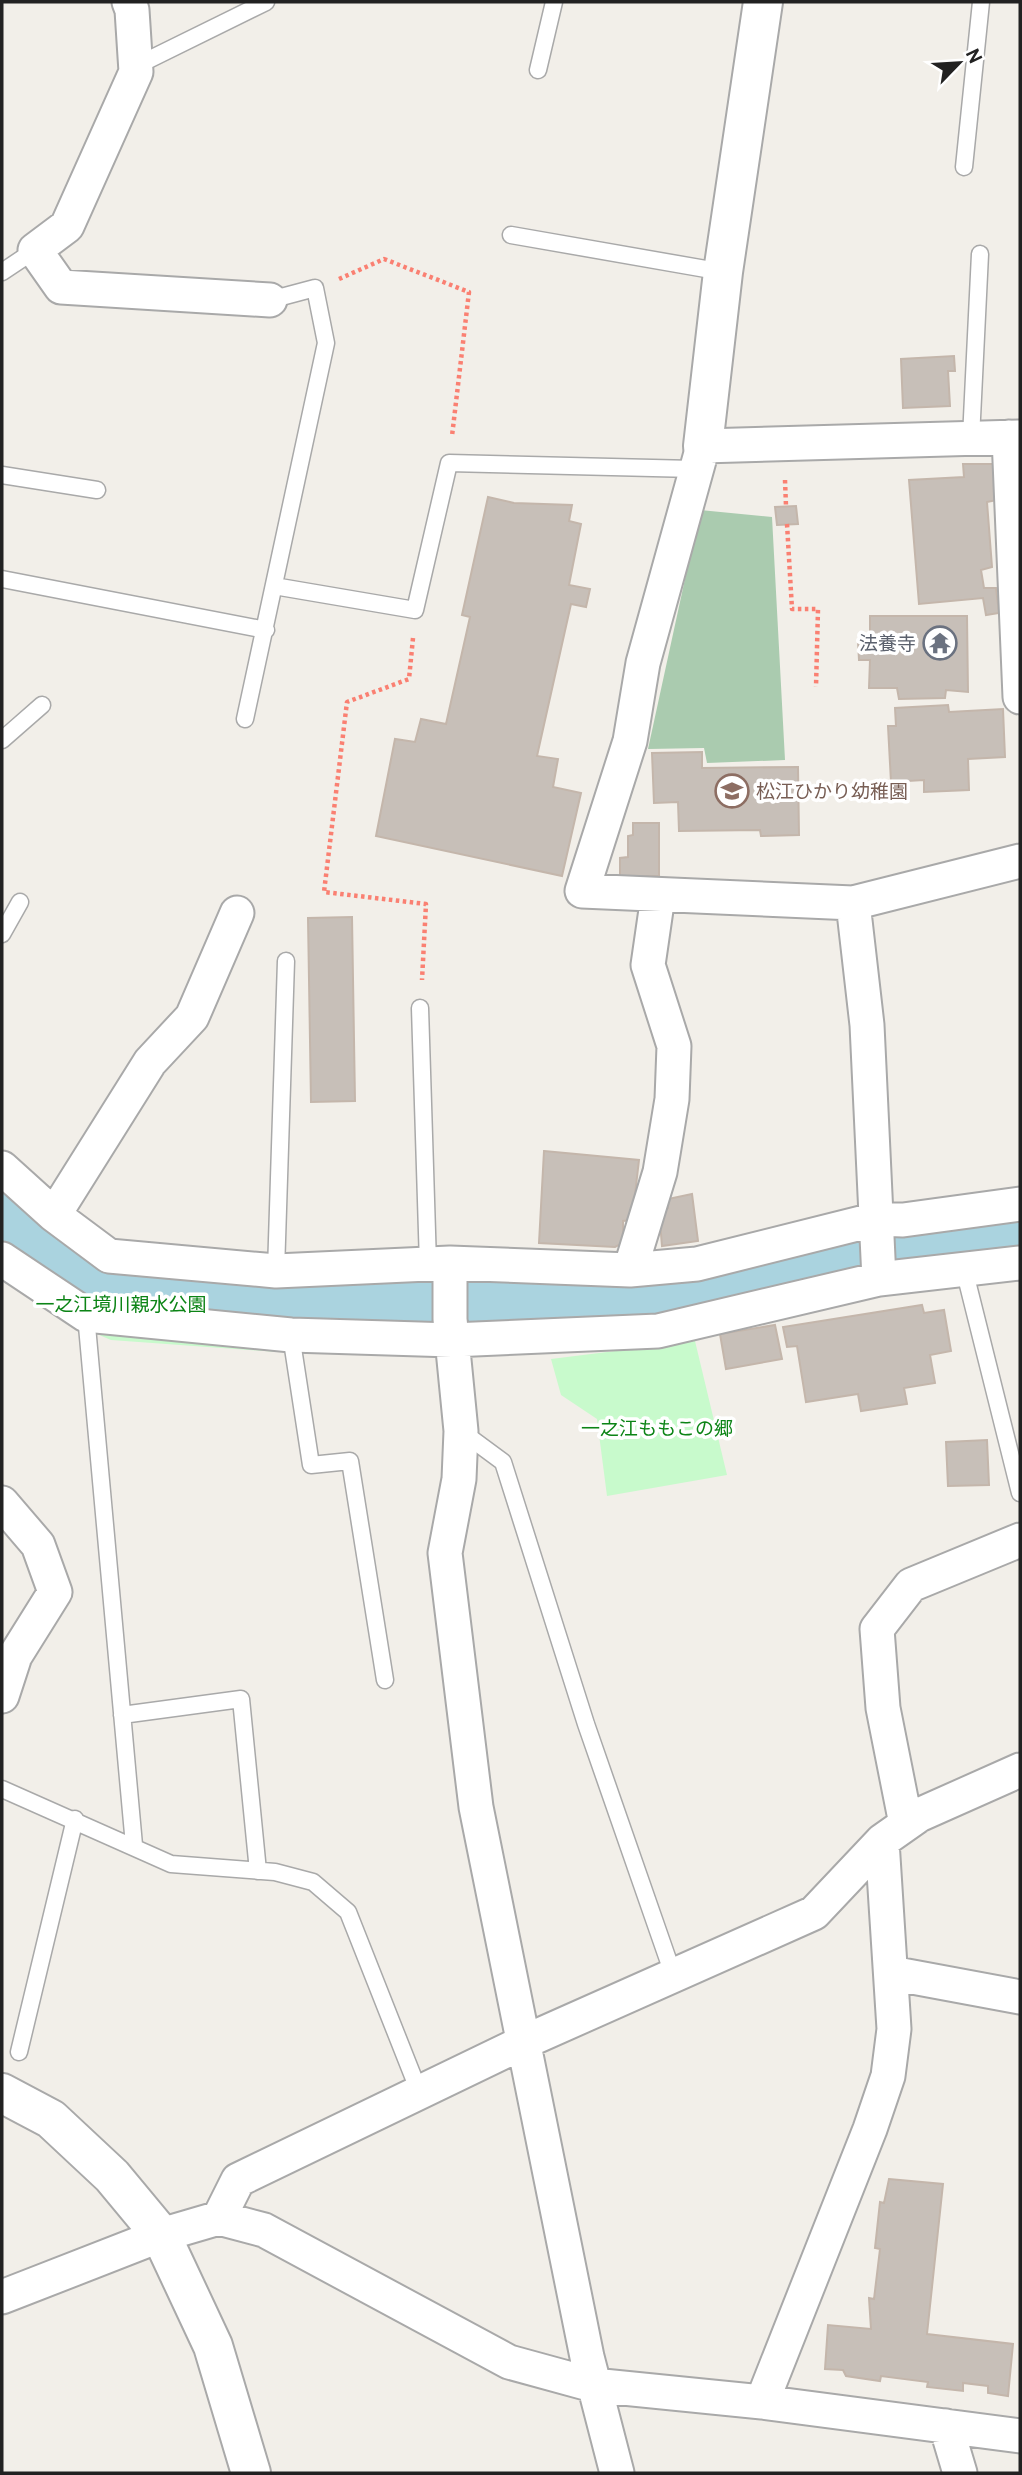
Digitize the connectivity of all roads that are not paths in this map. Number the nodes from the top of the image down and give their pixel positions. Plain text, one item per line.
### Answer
1 (129, 2) edge
2 (266, 2) edge
3 (554, 2) edge
4 (763, 2) edge
5 (981, 2) edge
6 (136, 66) junction
7 (538, 70) dead end
8 (964, 167) dead end
9 (511, 236) dead end
10 (36, 250) junction
11 (979, 254) dead end
12 (2, 272) edge
13 (723, 272) junction
14 (270, 300) joint
15 (1015, 437) edge
16 (971, 438) junction
17 (699, 457) junction
18 (2, 475) edge
19 (97, 491) dead end
20 (2, 579) edge
21 (274, 586) junction
22 (266, 630) junction
23 (1020, 697) edge
24 (42, 705) dead end
25 (246, 719) dead end
26 (2, 740) edge
27 (1020, 861) edge
28 (658, 896) junction
29 (20, 902) dead end
30 (853, 904) junction
31 (237, 913) dead end
32 (2, 934) edge
33 (286, 961) dead end
34 (420, 1008) road end
35 (2, 1168) edge
36 (1020, 1204) edge
37 (54, 1215) junction
38 (878, 1253) junction
39 (2, 1259) edge
40 (1020, 1263) edge
41 (964, 1269) junction
42 (442, 1270) junction
43 (630, 1270) junction
44 (276, 1271) junction
45 (86, 1315) junction
46 (451, 1329) junction
47 (291, 1335) junction
48 (461, 1431) junction
49 (1020, 1493) edge
50 (2, 1503) edge
51 (1020, 1540) edge
52 (385, 1680) dead end
53 (2, 1696) edge
54 (122, 1716) junction
55 (1020, 1770) edge
56 (2, 1789) edge
57 (75, 1819) junction
58 (894, 1833) junction
59 (134, 1845) junction
60 (258, 1871) junction
61 (891, 1973) junction
62 (673, 1974) junction
63 (1020, 1997) edge
64 (524, 2042) junction
65 (19, 2052) dead end
66 (2, 2093) edge
67 (420, 2094) junction
68 (219, 2218) junction
69 (161, 2235) junction
70 (2, 2297) edge
71 (593, 2385) junction
72 (762, 2402) junction
73 (946, 2426) junction
74 (1020, 2436) edge
75 (251, 2473) edge
76 (617, 2473) edge
77 (960, 2473) edge

1 - 6 street
2 - 6 lane
3 - 7 lane
4 - 13 street
5 - 8 lane
6 - 10 street
9 - 13 lane
10 - 12 lane
10 - 14 street
11 - 16 lane
13 - 17 street
14 - 21 lane
15 - 16 street
15 - 23 street
16 - 17 street
17 - 21 lane
17 - 28 street
18 - 19 lane
20 - 22 lane
21 - 22 lane
22 - 25 lane
24 - 26 lane
27 - 30 street
28 - 30 street
28 - 43 street
29 - 32 lane
30 - 38 street
31 - 37 street
33 - 44 lane
34 - 42 lane
35 - 37 street
36 - 38 street
37 - 44 street
38 - 41 street
38 - 43 street
38 - 46 street
39 - 45 street
40 - 41 street
41 - 49 lane
42 - 43 street
42 - 44 street
42 - 46 street
45 - 47 street
45 - 54 lane
46 - 47 street
46 - 48 street
47 - 52 lane
48 - 62 lane
48 - 64 street
50 - 53 street
51 - 58 street
54 - 59 lane
54 - 60 lane
55 - 58 street
56 - 57 lane
57 - 59 lane
57 - 65 lane
58 - 61 street
58 - 62 street
59 - 60 lane
60 - 67 lane
61 - 63 street
61 - 72 street
62 - 64 street
64 - 67 street
64 - 71 street
66 - 69 street
67 - 68 street
68 - 69 street
68 - 71 street
69 - 70 street
69 - 75 street
71 - 72 street
71 - 76 street
72 - 73 street
73 - 74 street
73 - 77 street

